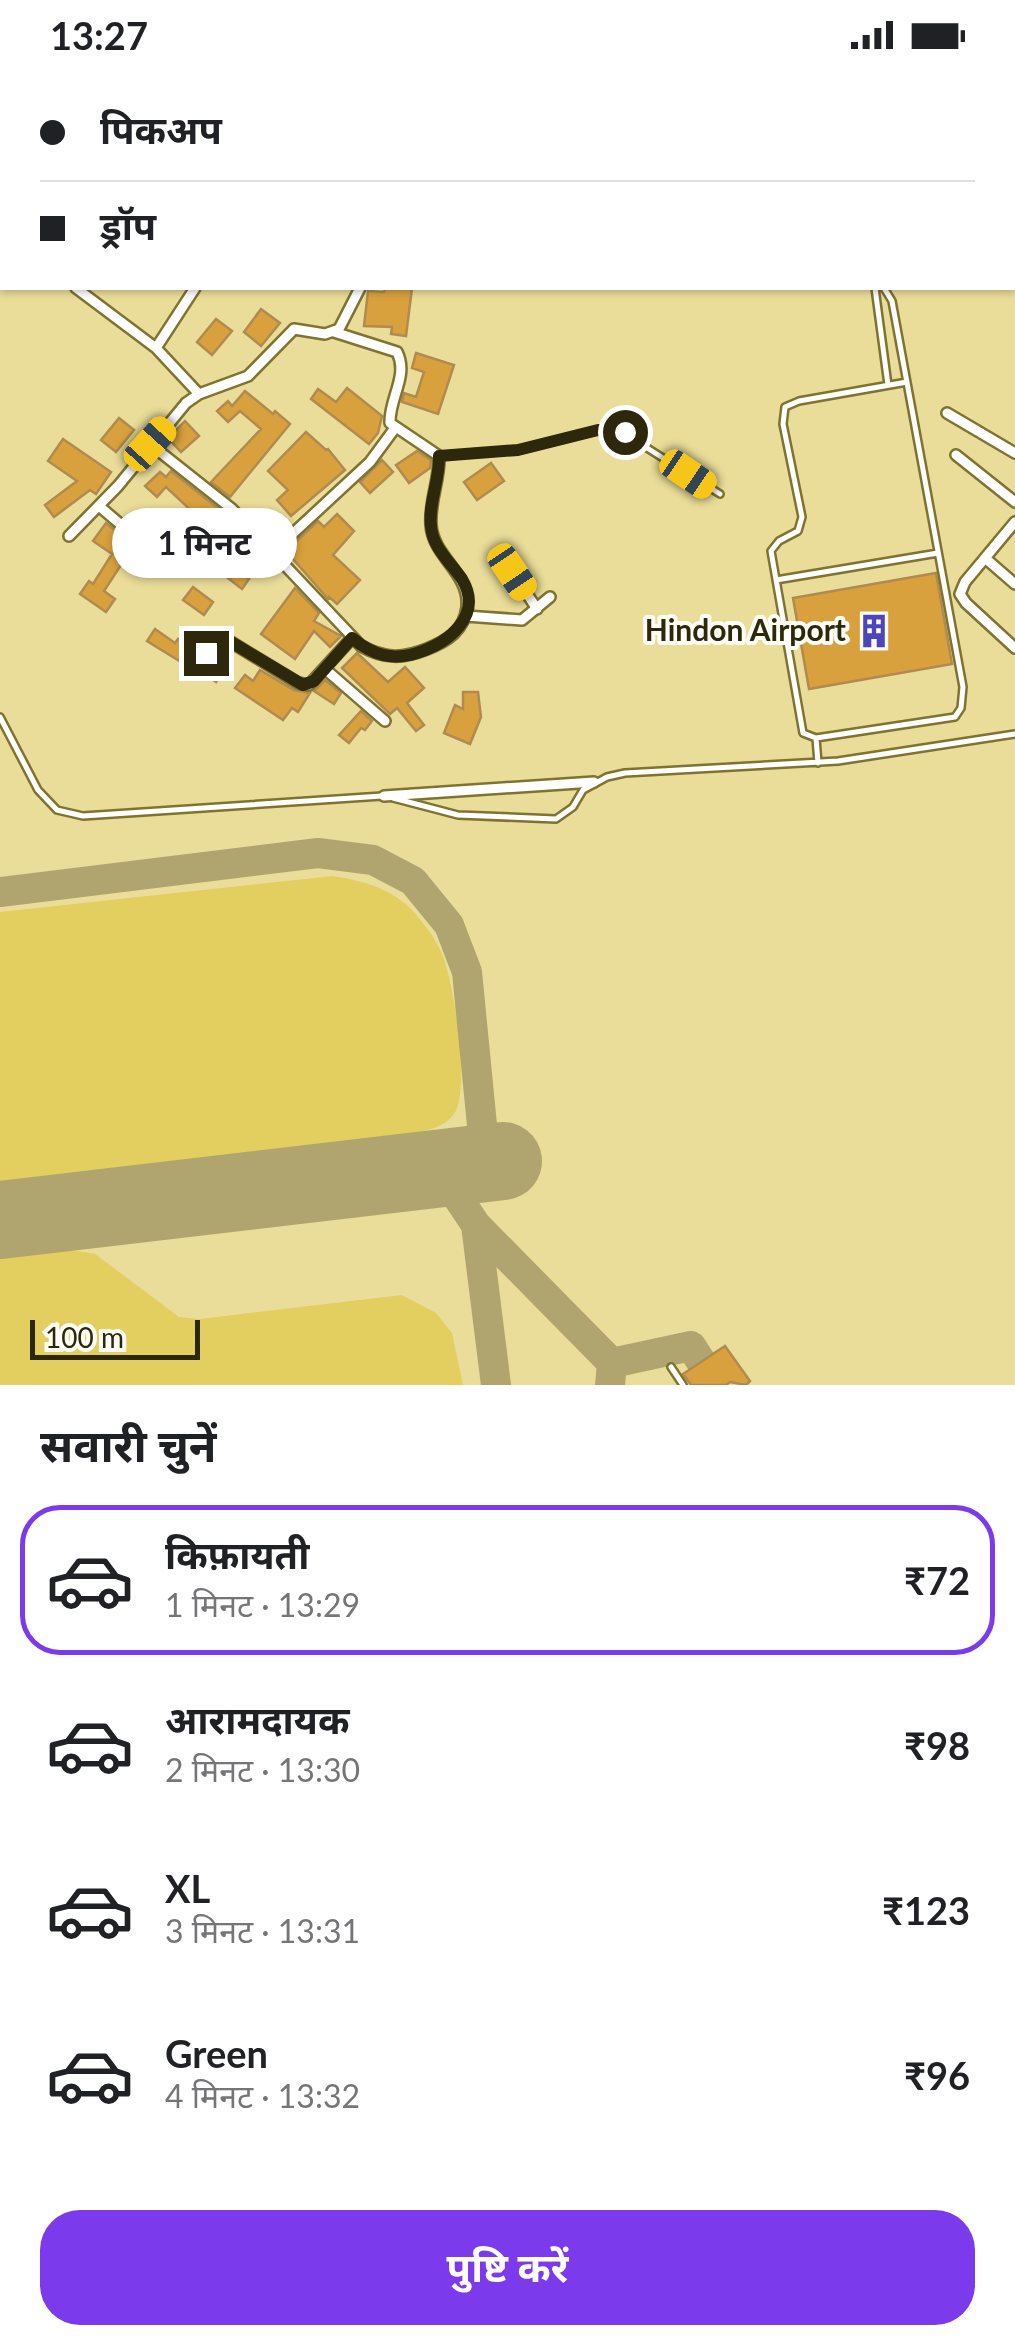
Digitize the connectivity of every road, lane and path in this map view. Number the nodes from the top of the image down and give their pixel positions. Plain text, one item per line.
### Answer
1 (79, 290) edge
2 (194, 290) edge
3 (359, 290) edge
4 (875, 290) edge
5 (885, 290) edge
6 (334, 332) junction
7 (156, 348) junction
8 (907, 382) junction
9 (888, 385) junction
10 (200, 394) junction
11 (948, 413) dead end
12 (395, 428) junction
13 (150, 444) junction
14 (1015, 453) edge
15 (956, 455) dead end
16 (439, 456) junction
17 (720, 494) dead end
18 (1015, 502) edge
19 (99, 506) junction
20 (1015, 522) edge
21 (69, 536) dead end
22 (1010, 536) edge
23 (274, 552) junction
24 (938, 553) junction
25 (985, 558) junction
26 (196, 567) dead end
27 (512, 572) dead end
28 (776, 580) junction
29 (1015, 584) edge
30 (550, 597) dead end
31 (537, 609) junction
32 (466, 616) junction
33 (352, 638) junction
34 (1015, 648) edge
35 (206, 653) dead end
36 (325, 668) junction
37 (0, 717) edge
38 (385, 721) dead end
39 (1015, 734) edge
40 (816, 738) junction
41 (818, 762) junction
42 (594, 782) junction
43 (384, 796) junction
44 (672, 1367) dead end
45 (683, 1385) edge

1 - 7 street
2 - 7 street
3 - 6 street
4 - 9 lane
5 - 8 lane
6 - 10 street
6 - 12 street
7 - 10 street
8 - 9 lane
8 - 24 lane
9 - 28 lane
10 - 13 street
11 - 14 street
12 - 16 street
12 - 23 street
13 - 19 street
13 - 23 street
15 - 18 street
16 - 17 lane
16 - 32 street
19 - 21 street
19 - 26 street
20 - 22 street
22 - 25 street
23 - 33 street
24 - 28 lane
24 - 40 lane
25 - 29 street
25 - 34 street
27 - 31 street
28 - 40 lane
30 - 31 street
31 - 32 street
32 - 33 street
33 - 36 street
35 - 36 street
36 - 38 street
37 - 43 lane
39 - 41 lane
40 - 41 lane
41 - 42 lane
42 - 43 street
42 - 43 lane
44 - 45 lane

